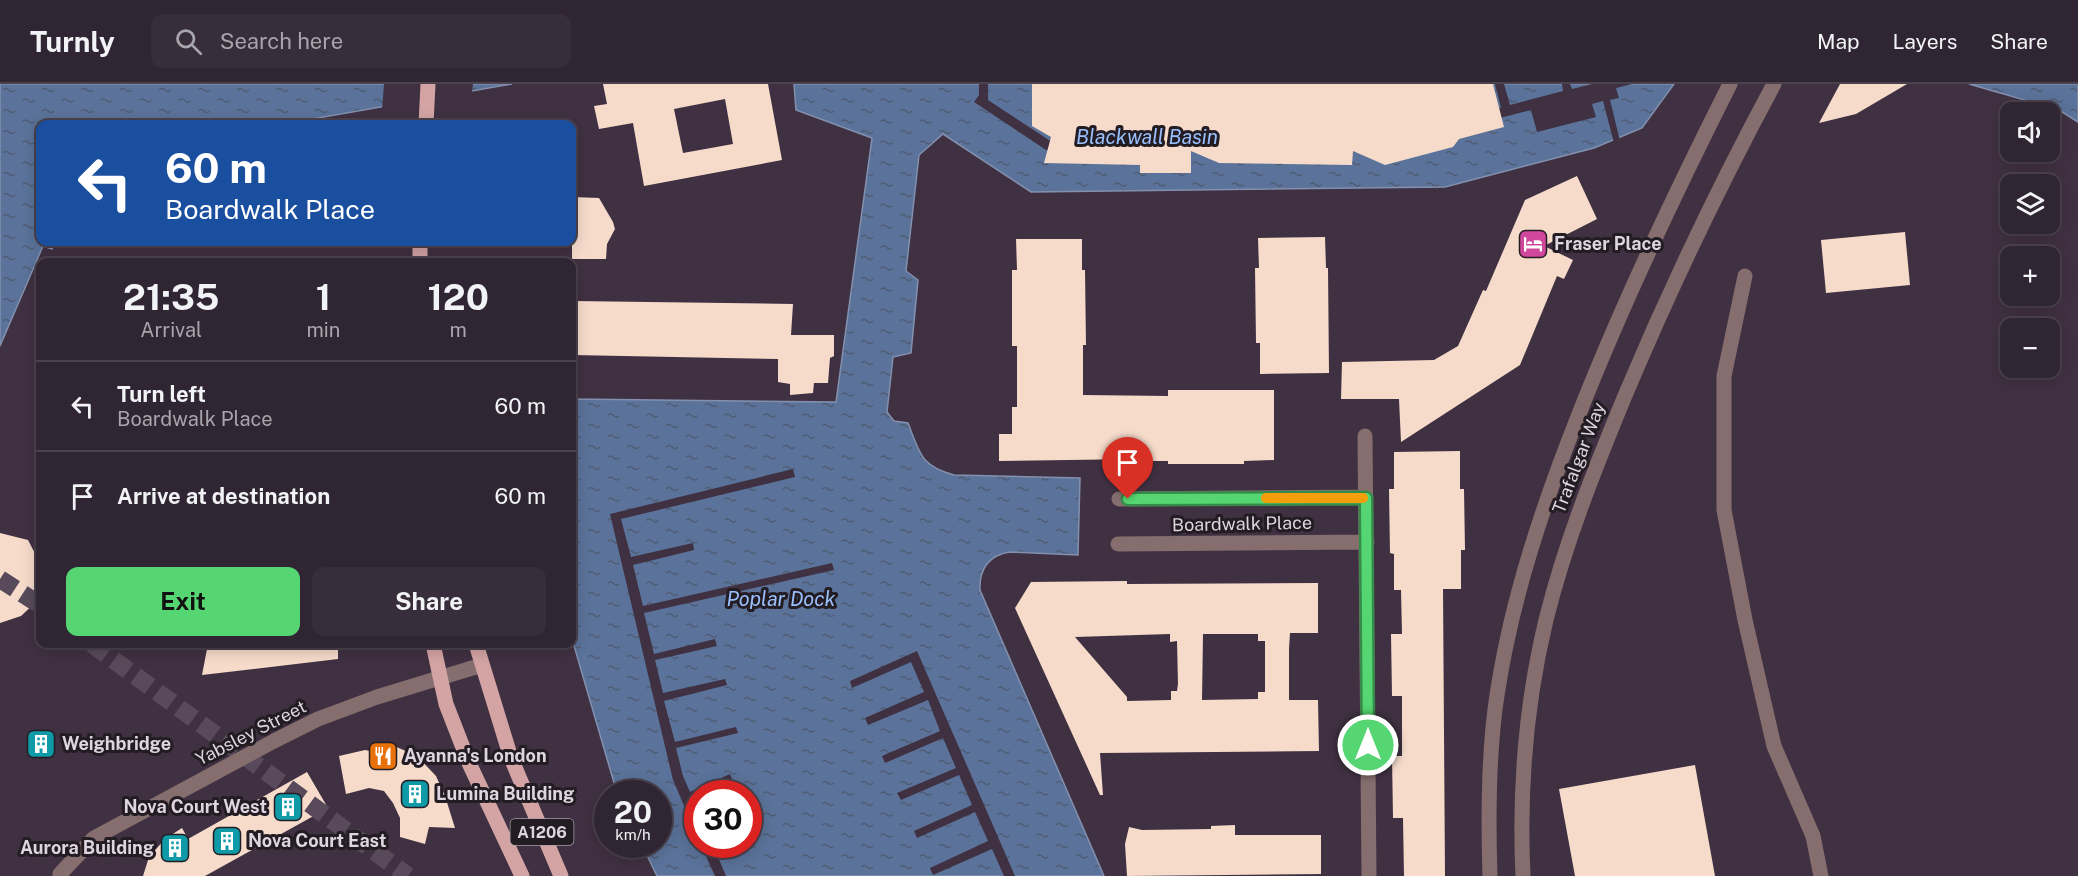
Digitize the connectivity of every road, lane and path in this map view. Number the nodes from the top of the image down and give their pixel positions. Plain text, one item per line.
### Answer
1 (428, 84) edge
2 (1730, 84) edge
3 (1774, 84) edge
4 (426, 120) edge
5 (1745, 276) dead end
6 (1365, 436) dead end
7 (1366, 498) junction
8 (1119, 499) dead end
9 (1367, 542) junction
10 (1118, 544) dead end
11 (434, 648) edge
12 (477, 648) edge
13 (482, 665) junction
14 (440, 676) junction
15 (61, 875) edge
16 (522, 876) edge
17 (561, 876) edge
18 (1369, 876) edge
19 (1490, 876) edge
20 (1523, 876) edge
21 (1821, 876) edge

1 - 4 main road
2 - 19 street, Trafalgar Way
3 - 20 street, Trafalgar Way
5 - 21 street
6 - 7 street
7 - 8 street, Boardwalk Place
7 - 9 street
9 - 10 street, Boardwalk Place
9 - 18 street
11 - 14 main road, A1206
12 - 13 main road, A1206
13 - 14 street, Yabsley Street
13 - 17 main road, A1206
14 - 15 street, Yabsley Street
14 - 16 main road, A1206

